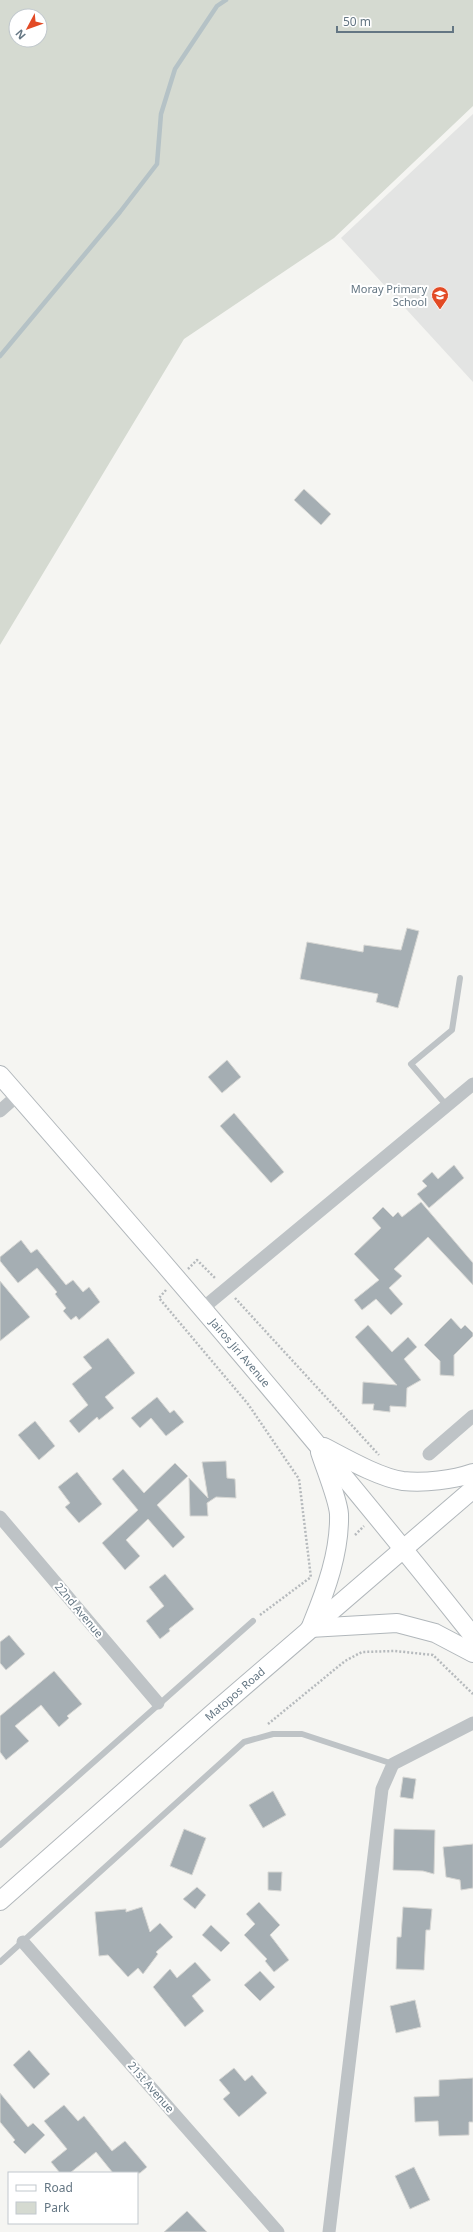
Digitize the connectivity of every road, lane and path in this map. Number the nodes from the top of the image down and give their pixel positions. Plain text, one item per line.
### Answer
1 (460, 978) dead end
2 (0, 1075) edge
3 (473, 1084) edge
4 (18, 1096) junction
5 (447, 1106) junction
6 (0, 1111) edge
7 (178, 1278) junction
8 (226, 1289) junction
9 (204, 1308) junction
10 (473, 1416) edge
11 (318, 1444) junction
12 (429, 1454) dead end
13 (381, 1457) dead end
14 (473, 1473) edge
15 (473, 1489) edge
16 (0, 1517) edge
17 (403, 1547) junction
18 (310, 1578) dead end
19 (253, 1621) dead end
20 (310, 1628) junction
21 (473, 1636) edge
22 (473, 1653) edge
23 (473, 1694) edge
24 (158, 1703) junction
25 (473, 1723) edge
26 (244, 1742) junction
27 (393, 1764) junction
28 (0, 1845) edge
29 (0, 1901) edge
30 (23, 1942) junction
31 (0, 1962) edge
32 (278, 2232) edge
33 (329, 2232) edge

1 - 5 lane
2 - 4 main road, Jairos Jiri Avenue
3 - 5 street
4 - 6 street
4 - 7 main road, Jairos Jiri Avenue
5 - 8 street
7 - 8 path
7 - 9 main road, Jairos Jiri Avenue
7 - 18 path
8 - 9 street
8 - 13 path
9 - 11 main road, Jairos Jiri Avenue
10 - 12 street
11 - 14 main road
11 - 17 main road, Jairos Jiri Avenue
11 - 20 main road
15 - 17 main road, Matopos Road
16 - 24 street, 22nd Avenue
17 - 20 main road, Matopos Road
17 - 21 main road, Jairos Jiri Avenue
19 - 24 lane
20 - 22 main road
20 - 29 main road, Matopos Road
23 - 26 path
24 - 28 lane
25 - 27 street
26 - 27 lane
26 - 30 lane
27 - 33 street
30 - 31 lane
30 - 32 street, 21st Avenue

